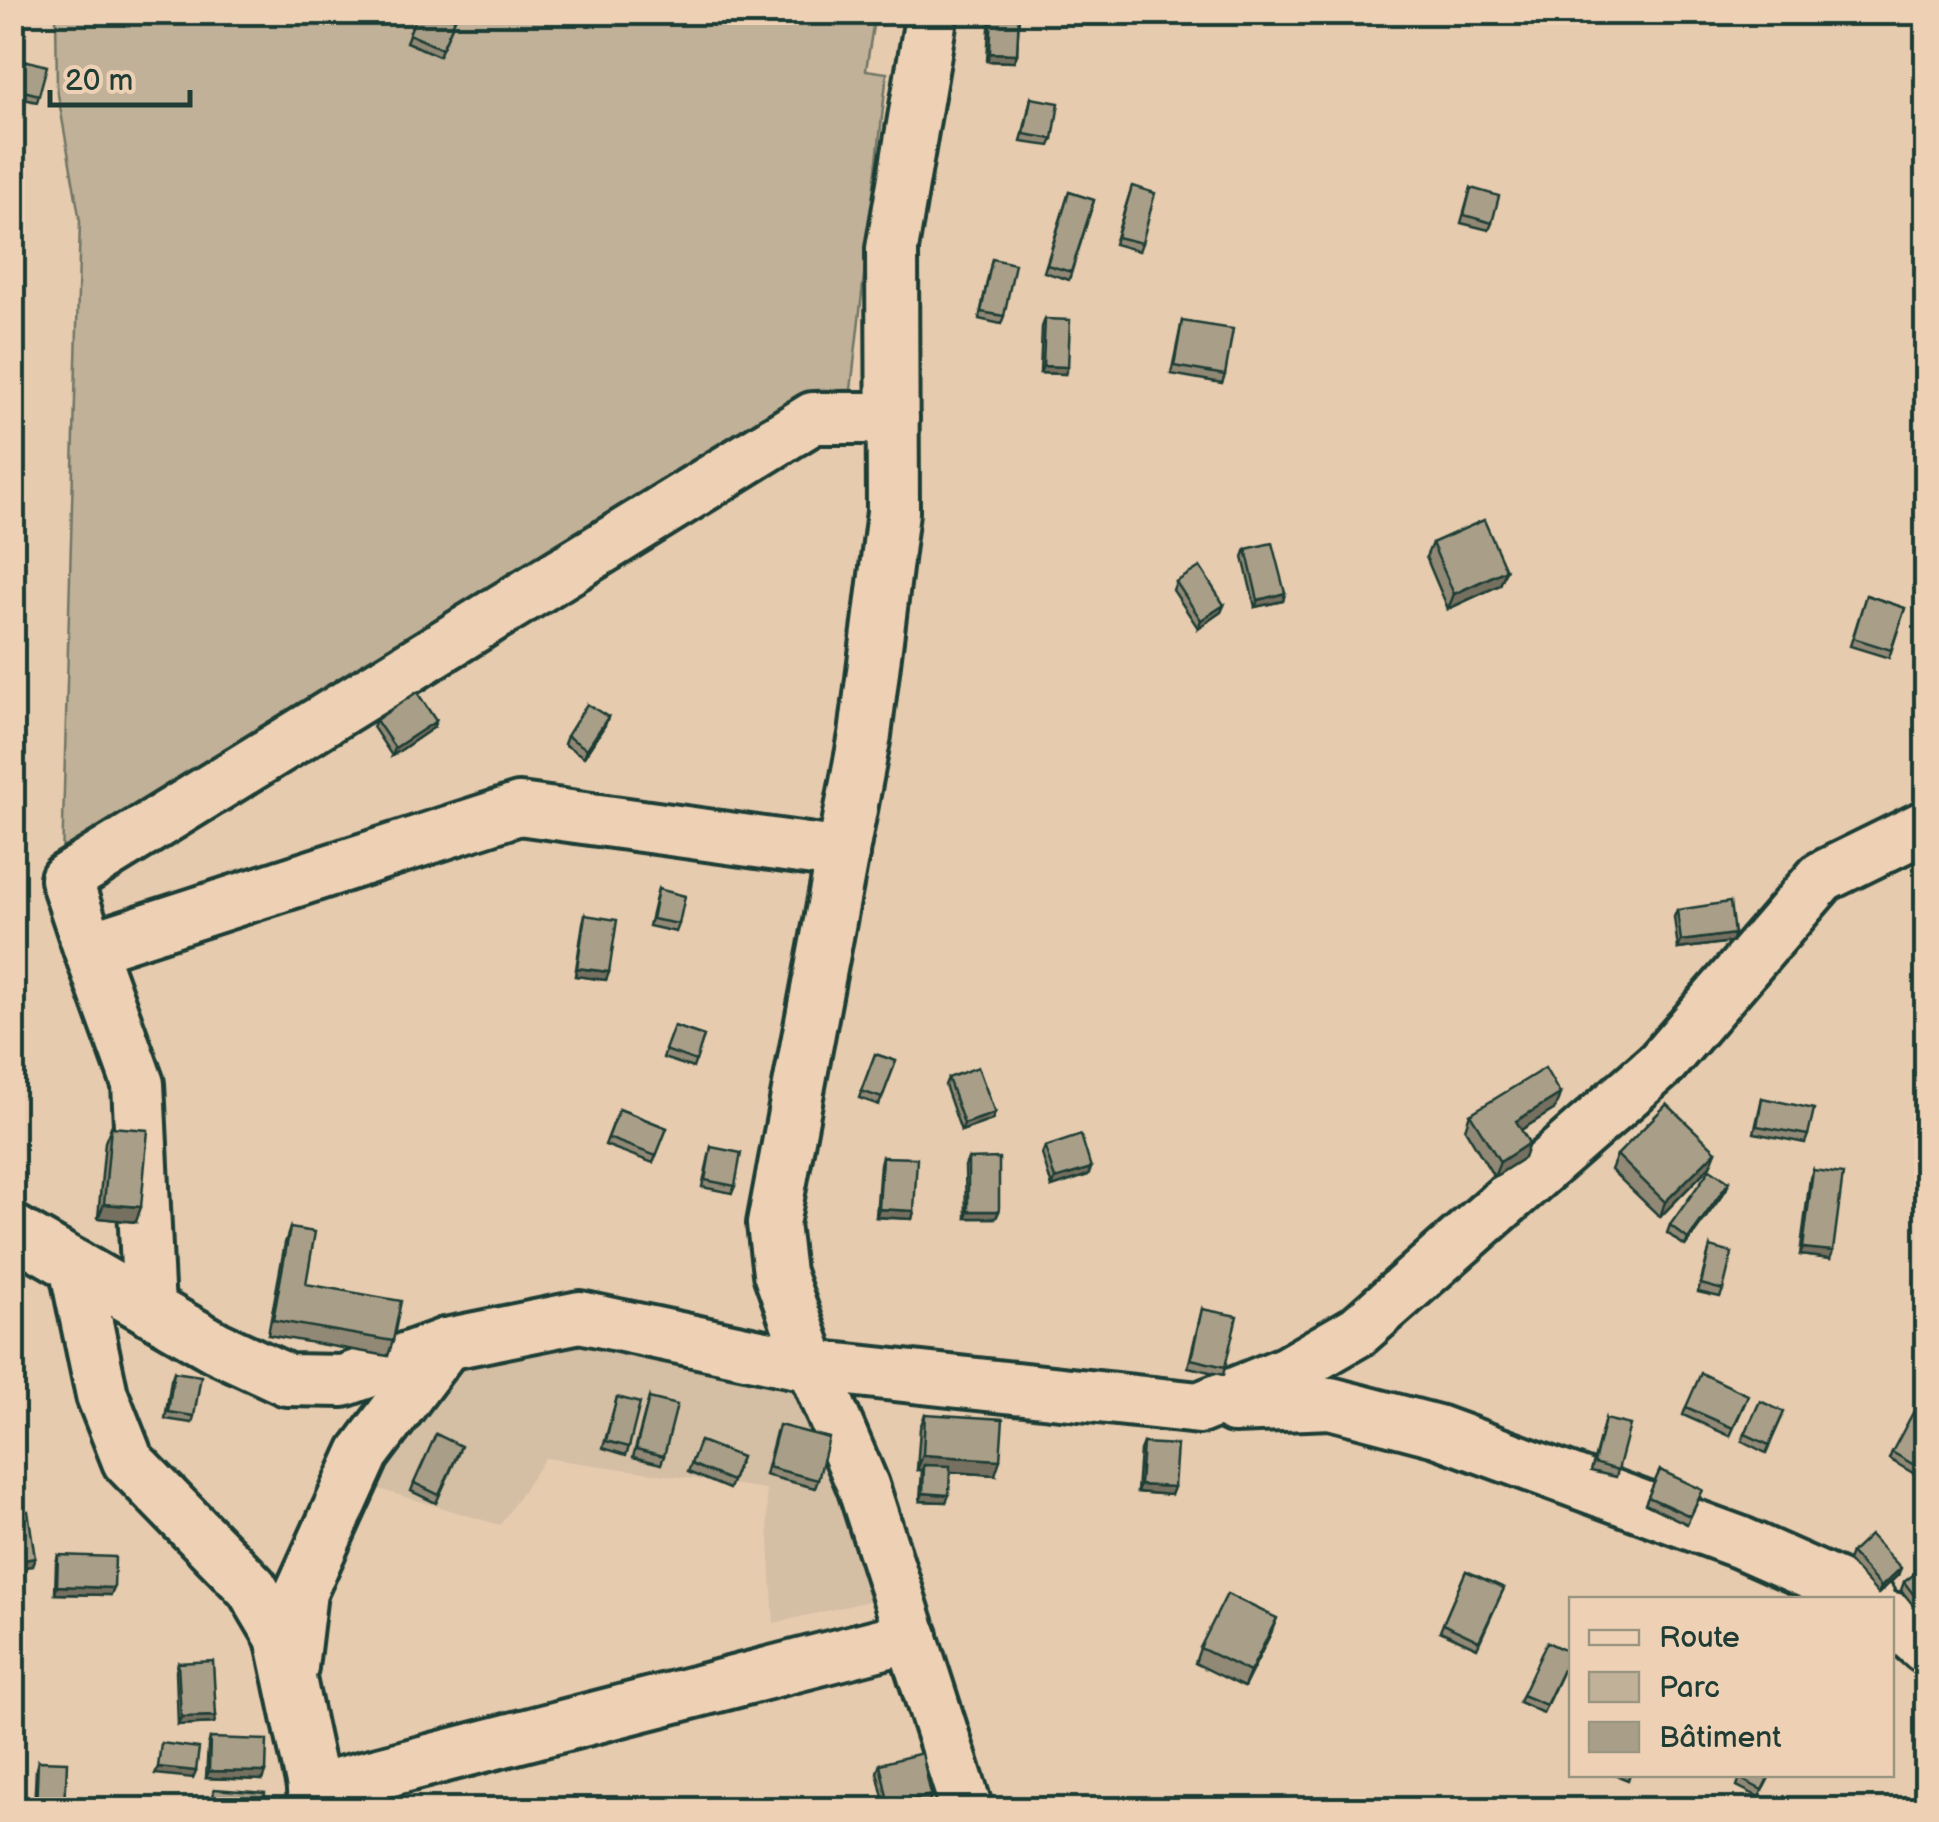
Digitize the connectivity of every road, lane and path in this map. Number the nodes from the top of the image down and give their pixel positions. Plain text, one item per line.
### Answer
1 (932, 12) edge
2 (893, 418) junction
3 (1926, 826) edge
4 (843, 854) junction
5 (89, 948) junction
6 (12, 1230) edge
7 (75, 1266) junction
8 (149, 1309) junction
9 (446, 1344) junction
10 (812, 1366) junction
11 (1199, 1408) junction
12 (1866, 1597) edge
13 (1894, 1602) edge
14 (1926, 1604) edge
15 (1894, 1620) edge
16 (912, 1636) junction
17 (1926, 1648) edge
18 (290, 1679) junction
19 (315, 1800) edge
20 (967, 1810) edge

1 - 2 street
2 - 4 street
2 - 5 street
3 - 11 street
4 - 5 street
4 - 10 street
5 - 8 street
6 - 7 street
7 - 8 street
7 - 18 street
8 - 9 street
9 - 10 street
9 - 18 street
10 - 11 street
10 - 16 street
11 - 12 street
13 - 14 street
15 - 17 street
16 - 19 street
16 - 20 street
18 - 19 street

